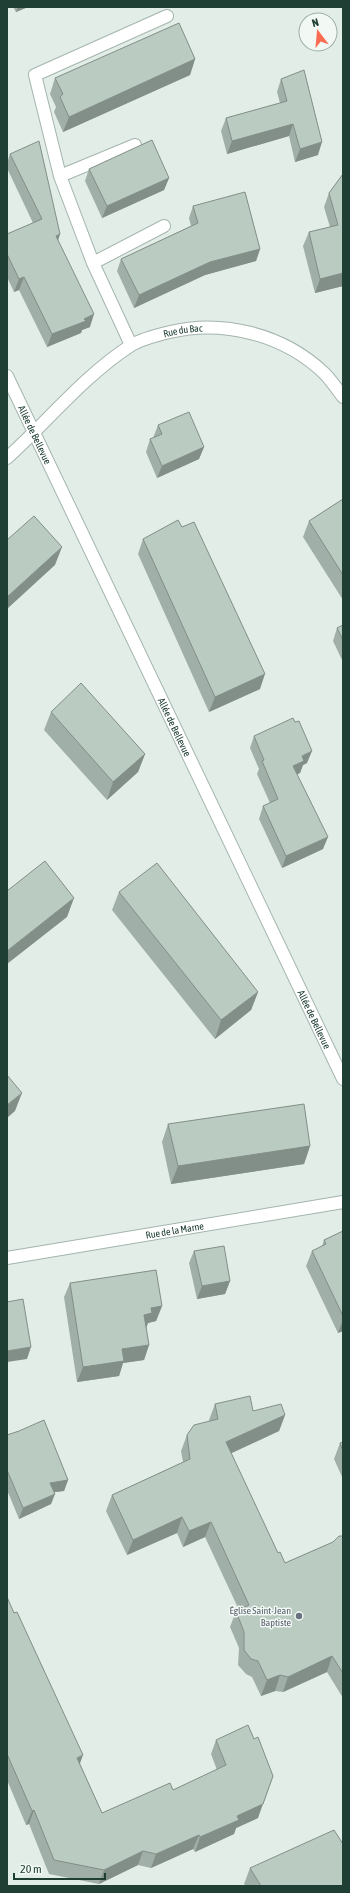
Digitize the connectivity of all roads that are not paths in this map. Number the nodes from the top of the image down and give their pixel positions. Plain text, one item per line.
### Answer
1 (167, 16) dead end
2 (135, 146) edge
3 (60, 176) junction
4 (164, 226) dead end
5 (93, 262) junction
6 (131, 345) junction
7 (7, 376) edge
8 (343, 397) edge
9 (34, 432) junction
10 (7, 458) edge
11 (343, 1079) edge
12 (343, 1202) edge
13 (7, 1258) edge

1 - 3 street
2 - 3 street
3 - 5 street
4 - 5 street
5 - 6 street
6 - 8 street, Rue du Bac
6 - 9 street, Rue du Bac
7 - 9 street, Allée de Bellevue
9 - 10 street, Rue du Bac
9 - 11 street, Allée de Bellevue
12 - 13 street, Rue de la Marne

